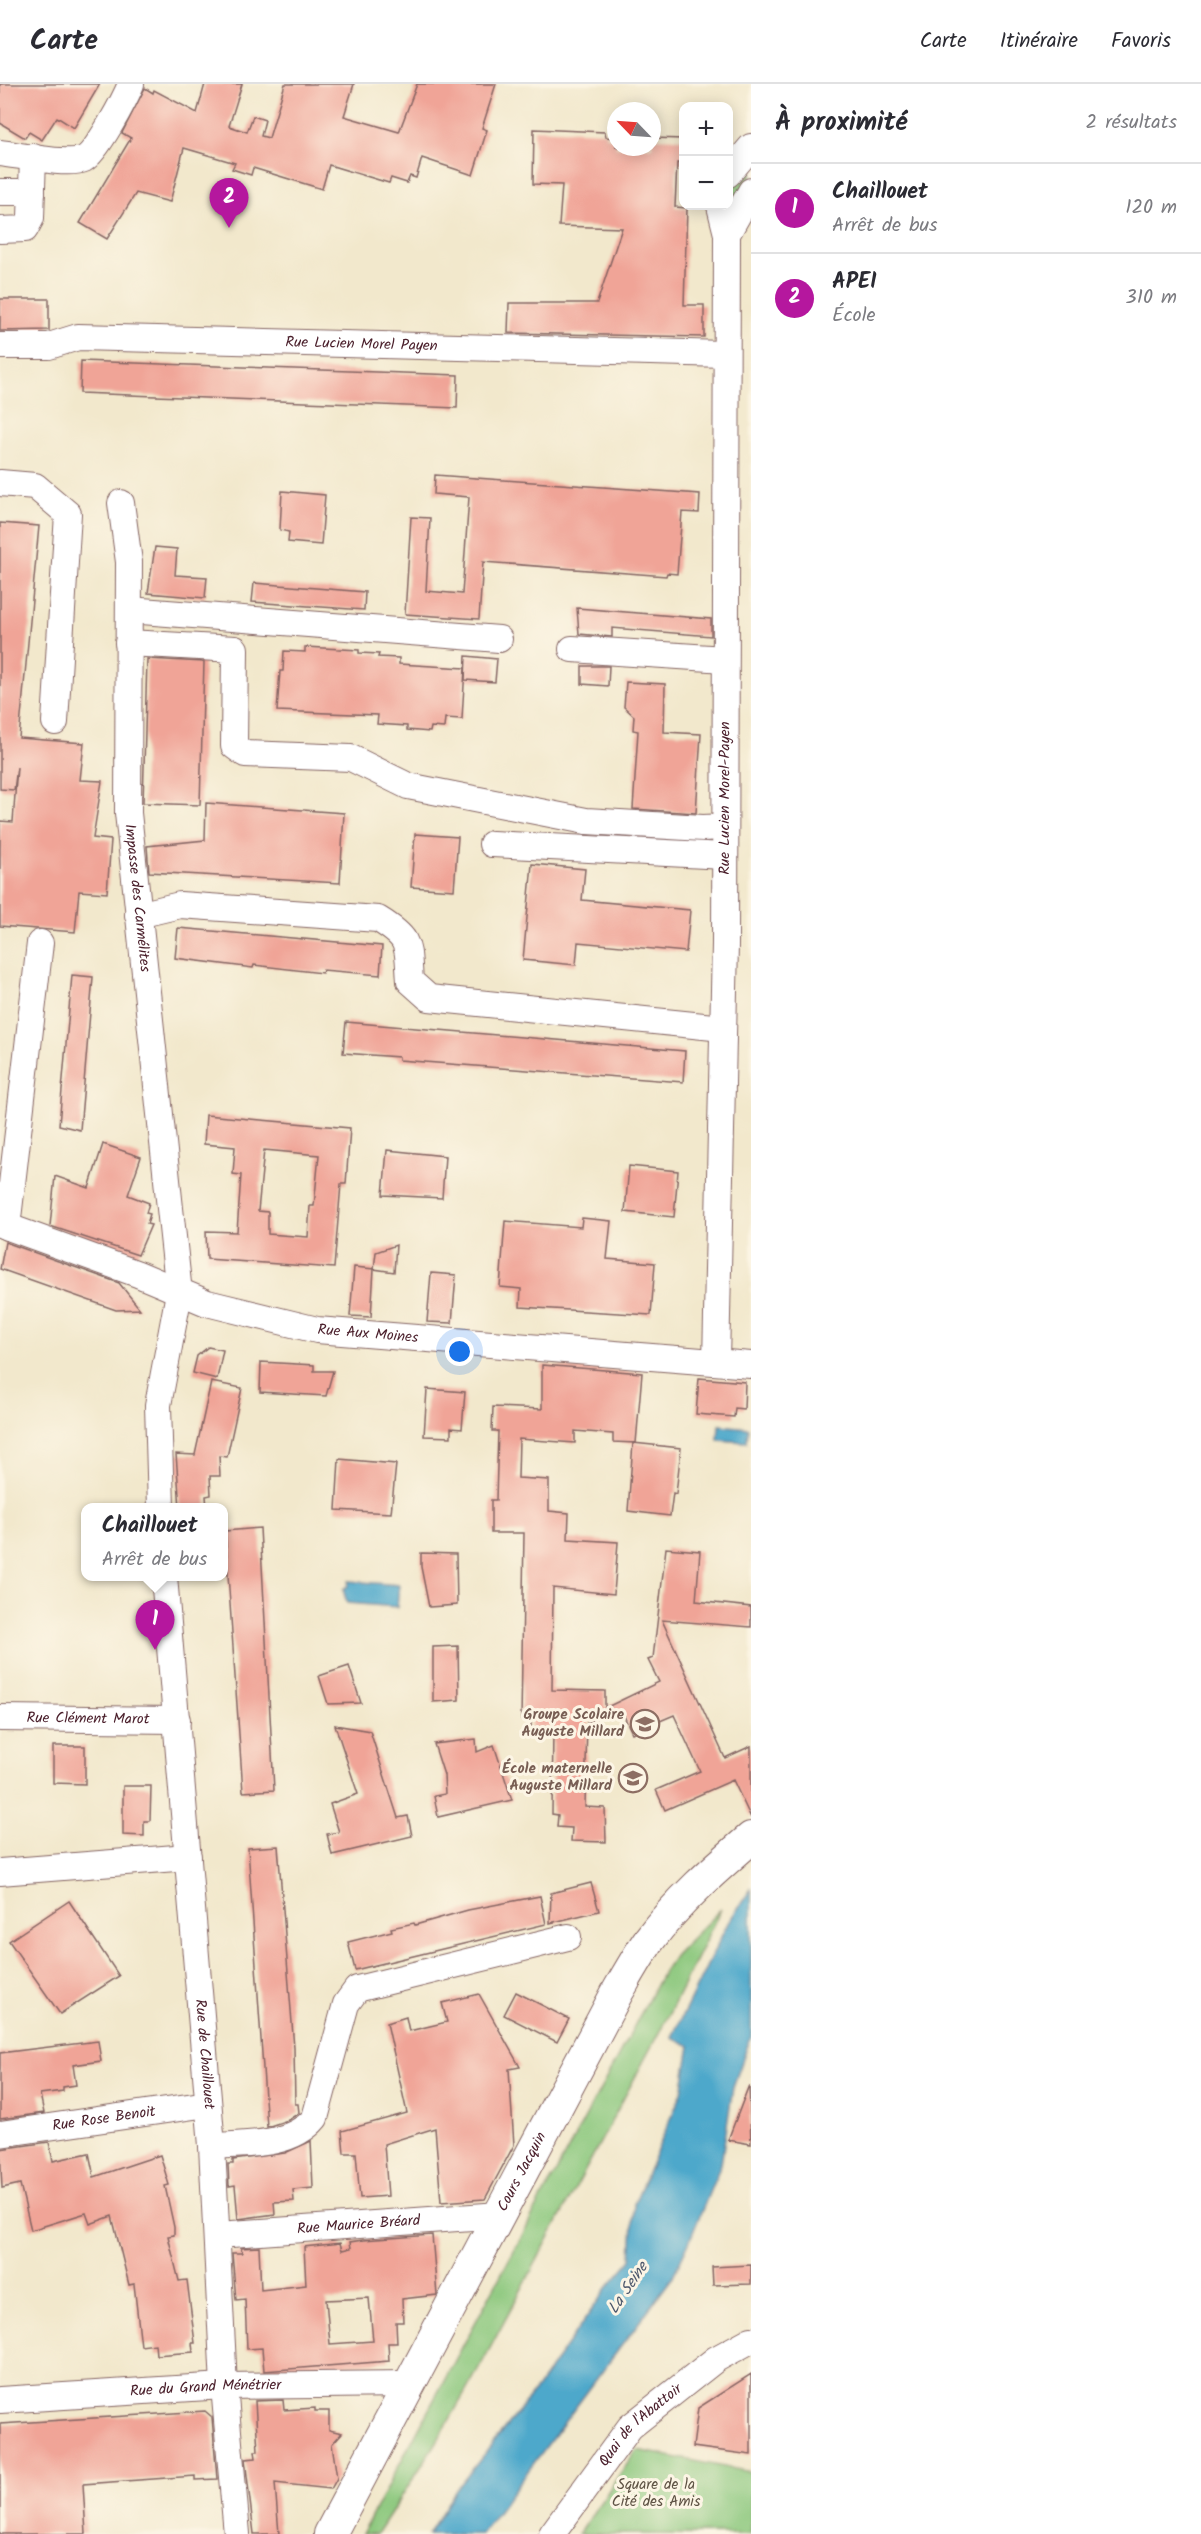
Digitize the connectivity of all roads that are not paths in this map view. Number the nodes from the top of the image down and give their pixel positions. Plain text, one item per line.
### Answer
1 (131, 84) edge
2 (751, 147) edge
3 (0, 153) edge
4 (33, 157) junction
5 (733, 169) edge
6 (751, 191) edge
7 (0, 192) edge
8 (32, 192) junction
9 (721, 210) edge
10 (0, 230) edge
11 (727, 234) junction
12 (0, 346) edge
13 (725, 354) junction
14 (0, 483) edge
15 (122, 503) dead end
16 (129, 610) junction
17 (499, 639) dead end
18 (128, 643) junction
19 (572, 649) dead end
20 (725, 659) junction
21 (55, 722) dead end
22 (725, 827) junction
23 (492, 843) dead end
24 (725, 856) junction
25 (138, 915) junction
26 (40, 943) dead end
27 (723, 1028) junction
28 (4, 1225) edge
29 (178, 1293) junction
30 (716, 1362) junction
31 (751, 1365) edge
32 (161, 1503) edge
33 (164, 1581) edge
34 (0, 1718) edge
35 (177, 1720) junction
36 (751, 1838) edge
37 (188, 1857) junction
38 (0, 1872) edge
39 (568, 1937) dead end
40 (208, 2104) junction
41 (0, 2134) edge
42 (212, 2146) junction
43 (500, 2215) junction
44 (218, 2235) junction
45 (751, 2340) edge
46 (411, 2384) junction
47 (224, 2386) junction
48 (0, 2400) edge
49 (237, 2534) edge
50 (330, 2534) edge
51 (552, 2534) edge

1 - 4 street
2 - 5 street
3 - 4 street
4 - 8 street
6 - 11 street, Rue Lucien Morel-Payen
7 - 8 street
8 - 10 street
9 - 11 street, Rue Lucien Morel-Payen
11 - 13 street, Rue Lucien Morel-Payen
12 - 13 street, Rue Lucien Morel Payen
13 - 20 street, Rue Lucien Morel-Payen
14 - 21 street
15 - 16 street, Impasse des Carmélites
16 - 17 street
16 - 18 street, Impasse des Carmélites
18 - 22 street
18 - 25 street, Impasse des Carmélites
19 - 20 street
20 - 22 street, Rue Lucien Morel-Payen
22 - 24 street, Rue Lucien Morel-Payen
23 - 24 street
24 - 27 street, Rue Lucien Morel-Payen
25 - 27 street
25 - 29 street, Impasse des Carmélites
26 - 28 street
27 - 30 street, Rue Lucien Morel-Payen
28 - 29 street, Rue Aux Moines
29 - 30 street, Rue Aux Moines
29 - 32 street
30 - 31 street, Rue Aux Moines
33 - 35 street, Rue de Chaillouet
34 - 35 street, Rue Clément Marot
35 - 37 street, Rue de Chaillouet
36 - 43 main road, Cours Jacquin
37 - 38 street
37 - 40 street, Rue de Chaillouet
39 - 42 street
40 - 41 street, Rue Rose Benoit
40 - 42 street, Rue de Chaillouet
42 - 44 street, Rue de Chaillouet
43 - 44 street, Rue Maurice Bréard
43 - 46 main road, Cours Jacquin
44 - 47 street, Rue de Chaillouet
45 - 51 street, Quai de l'Abattoir
46 - 47 street, Rue du Grand Ménétrier
46 - 50 main road, Cours Jacquin
47 - 48 street, Rue du Grand Ménétrier
47 - 49 street, Rue de Chaillouet

